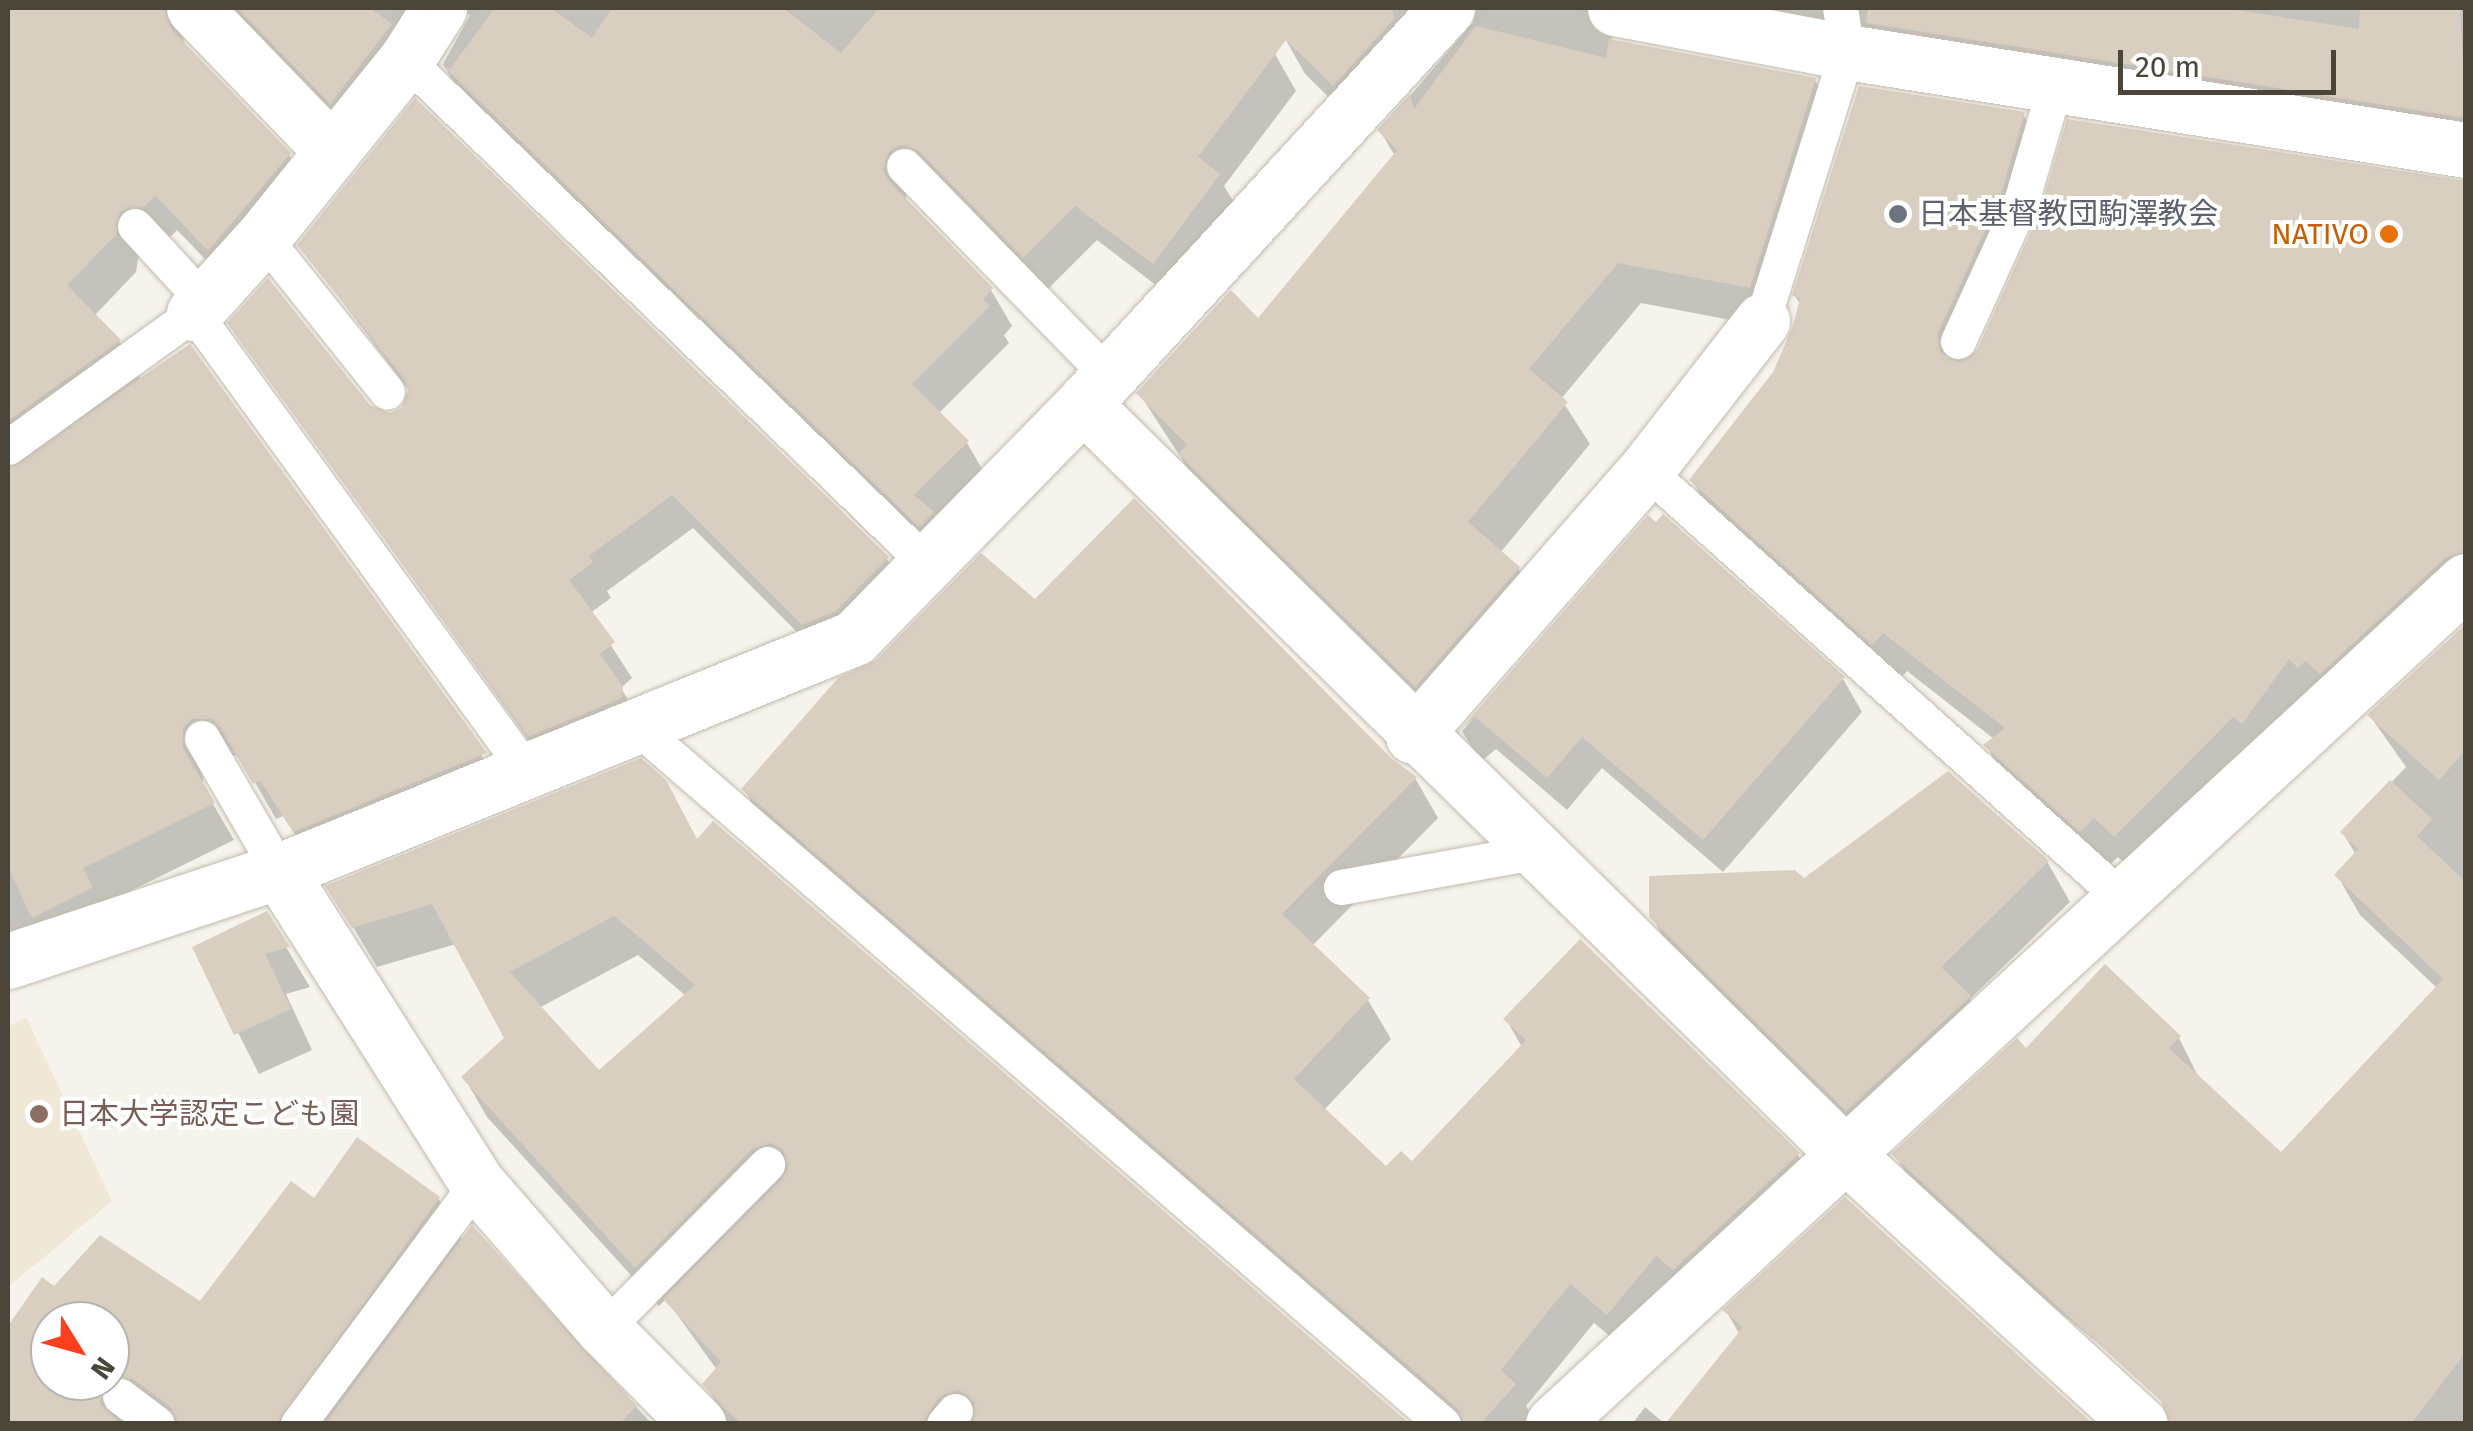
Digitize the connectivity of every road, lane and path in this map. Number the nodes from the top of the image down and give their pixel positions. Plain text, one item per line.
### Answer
1 (194, 8) edge
2 (439, 8) edge
3 (1447, 8) edge
4 (1615, 8) edge
5 (1844, 30) edge
6 (406, 60) junction
7 (2056, 85) junction
8 (331, 150) junction
9 (2466, 150) edge
10 (904, 166) dead end
11 (134, 226) dead end
12 (263, 236) junction
13 (199, 307) junction
14 (1762, 322) joint
15 (1958, 340) dead end
16 (1096, 390) junction
17 (387, 392) dead end
18 (8, 448) edge
19 (1646, 470) junction
20 (924, 562) junction
21 (2466, 581) edge
22 (636, 726) junction
23 (1413, 736) junction
24 (202, 738) dead end
25 (525, 769) junction
26 (1540, 851) junction
27 (278, 871) junction
28 (1341, 887) dead end
29 (2122, 898) junction
30 (10, 953) edge
31 (1844, 1153) junction
32 (767, 1164) dead end
33 (477, 1183) junction
34 (604, 1330) junction
35 (127, 1401) edge
36 (684, 1419) edge
37 (157, 1424) edge
38 (298, 1424) edge
39 (1443, 1424) edge
40 (1554, 1424) edge
41 (2140, 1424) edge

1 - 8 street
2 - 6 street
3 - 16 street
4 - 5 street
5 - 7 street
5 - 14 lane
6 - 8 street
6 - 20 lane
7 - 9 street
7 - 15 lane
8 - 12 street
10 - 16 lane
11 - 13 lane
12 - 13 street
12 - 17 lane
13 - 18 lane
13 - 25 lane
14 - 19 street
16 - 20 street
16 - 23 street
19 - 23 street
19 - 29 lane
20 - 22 street
21 - 29 street
22 - 25 street
22 - 39 lane
23 - 26 street
24 - 27 lane
25 - 27 street
26 - 28 lane
26 - 31 street
27 - 30 street
27 - 33 street
29 - 31 street
31 - 40 street
31 - 41 street
32 - 34 lane
33 - 34 street
33 - 38 lane
34 - 36 street
35 - 37 lane

